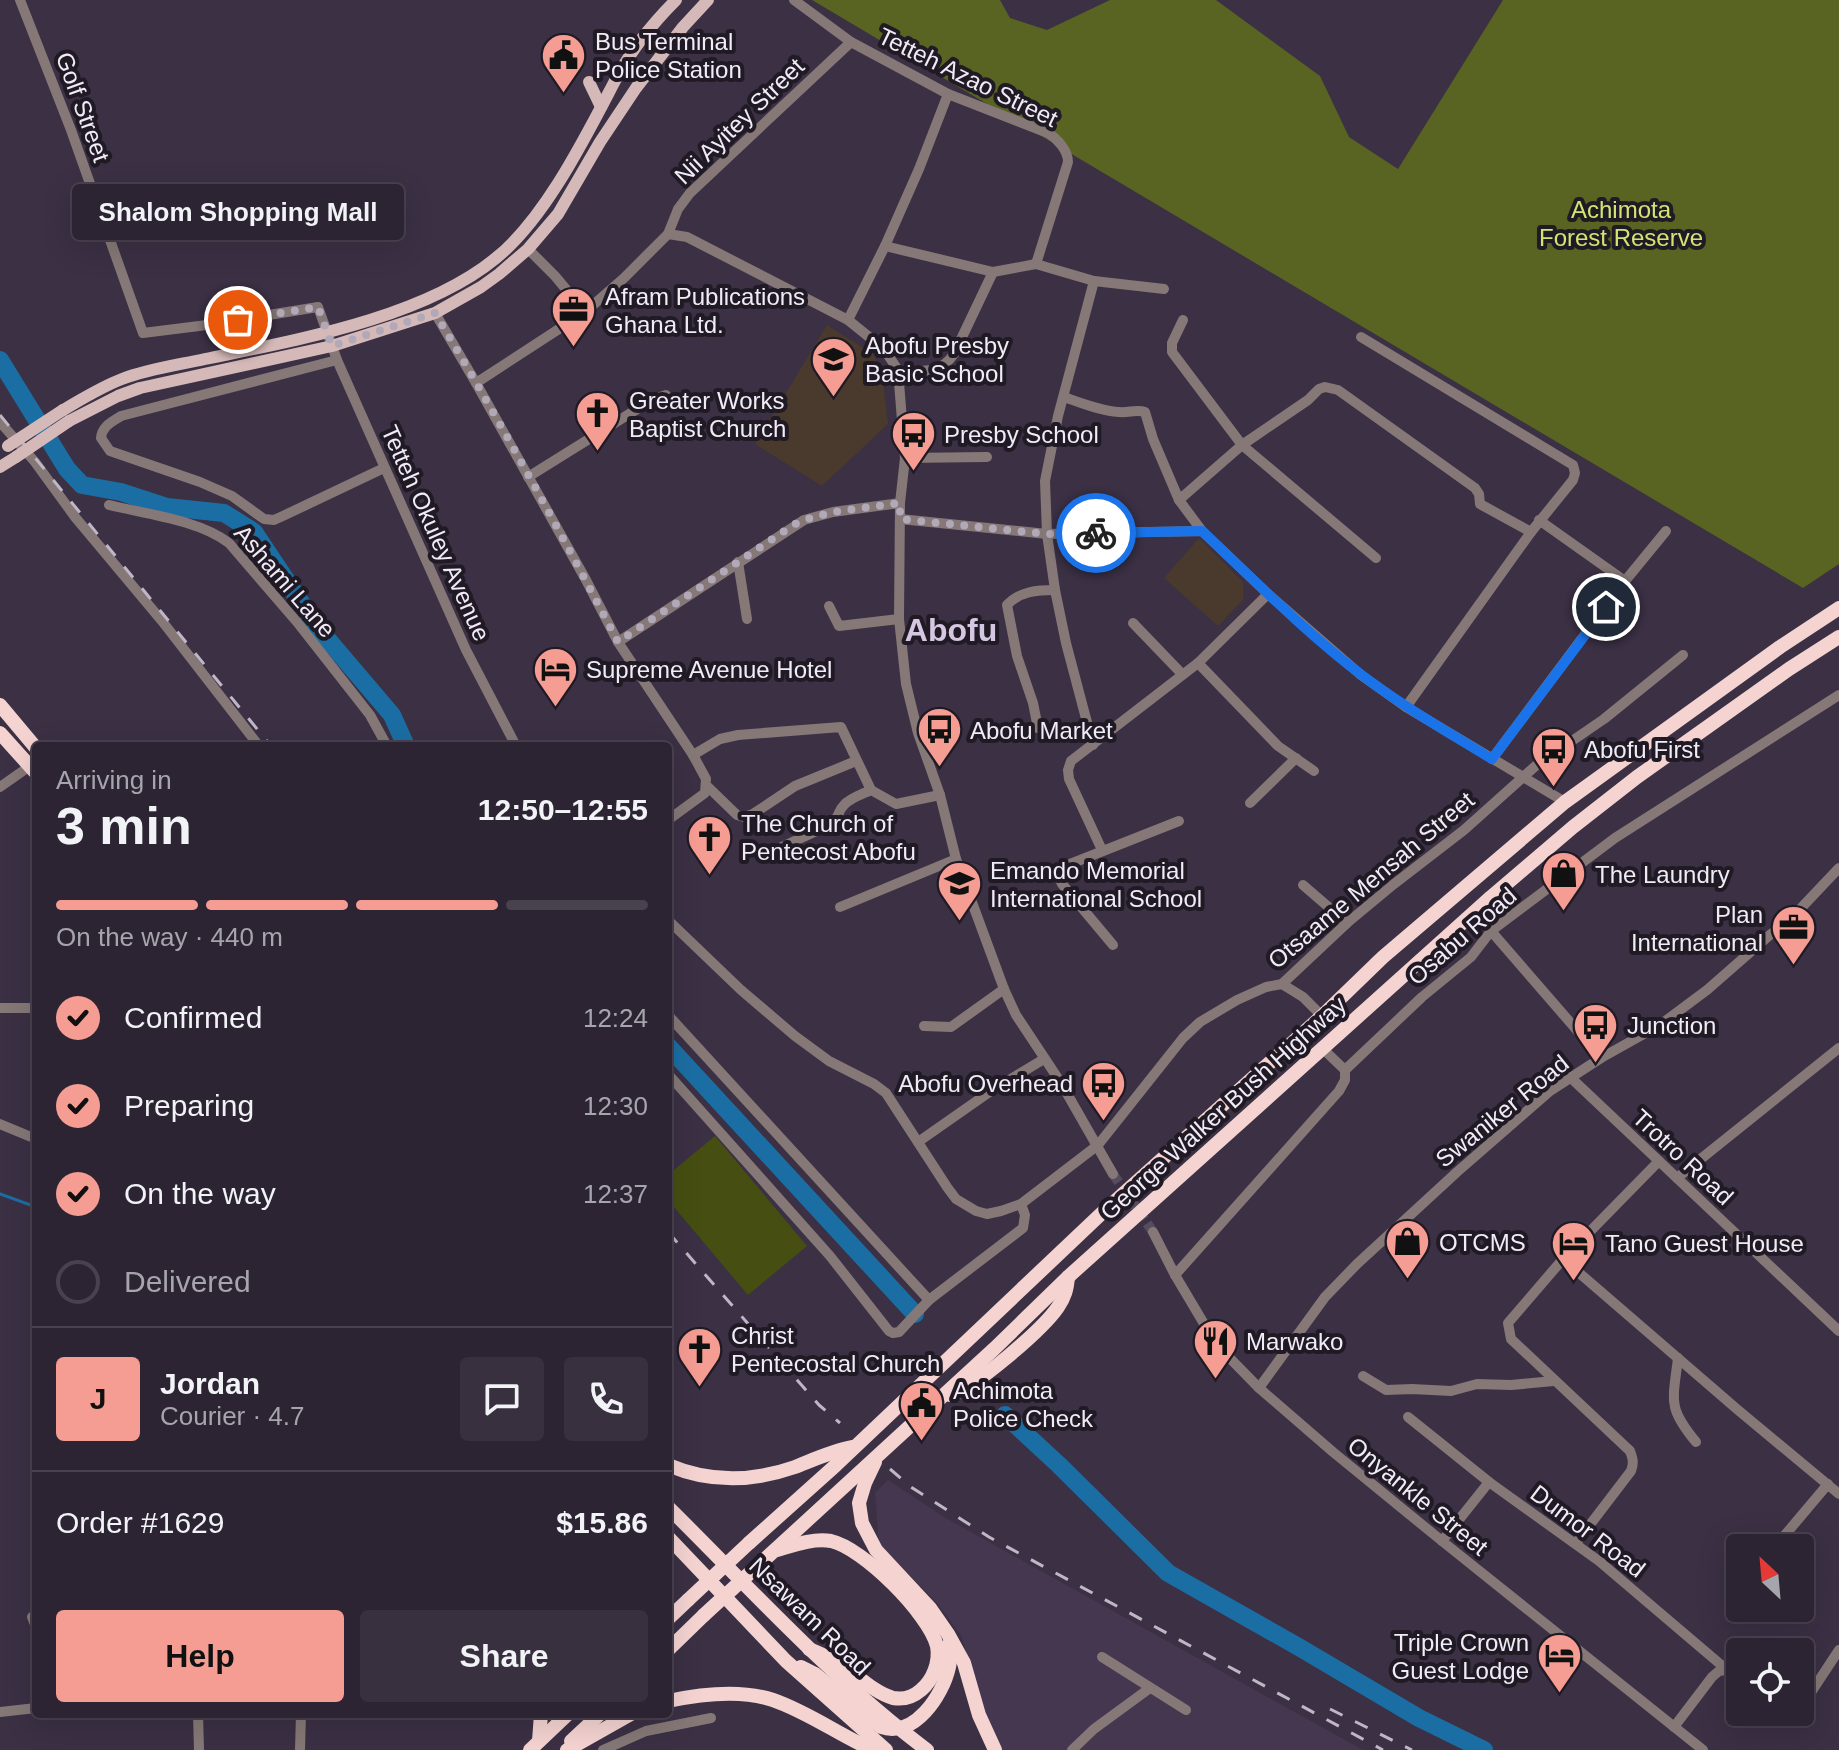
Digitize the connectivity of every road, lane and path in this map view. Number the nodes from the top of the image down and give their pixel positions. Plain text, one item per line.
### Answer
1 (20, 0) edge
2 (676, 0) edge
3 (708, 0) edge
4 (794, 0) edge
5 (851, 42) junction
6 (589, 82) dead end
7 (948, 94) junction
8 (601, 107) junction
9 (668, 234) junction
10 (885, 246) junction
11 (528, 249) junction
12 (1036, 264) junction
13 (993, 272) junction
14 (1094, 281) junction
15 (1164, 289) dead end
16 (318, 307) joint
17 (585, 312) junction
18 (435, 313) junction
19 (848, 320) junction
20 (1183, 320) dead end
21 (327, 332) junction
22 (1361, 337) dead end
23 (332, 346) junction
24 (337, 360) junction
25 (898, 370) junction
26 (476, 383) junction
27 (666, 395) dead end
28 (1064, 397) junction
29 (66, 416) junction
30 (0, 422) edge
31 (1242, 445) junction
32 (4, 448) edge
33 (987, 457) dead end
34 (905, 458) junction
35 (0, 467) edge
36 (384, 468) junction
37 (528, 477) junction
38 (1179, 500) junction
39 (900, 503) junction
40 (109, 505) dead end
41 (900, 519) junction
42 (1539, 520) junction
43 (1202, 531) junction
44 (1666, 531) dead end
45 (1531, 532) junction
46 (1047, 534) junction
47 (1376, 558) dead end
48 (738, 562) junction
49 (1625, 581) junction
50 (1055, 590) junction
51 (1268, 594) junction
52 (1839, 601) edge
53 (829, 606) dead end
54 (1839, 608) edge
55 (747, 619) dead end
56 (899, 619) junction
57 (1133, 623) dead end
58 (1839, 637) edge
59 (618, 642) junction
60 (1839, 643) edge
61 (1780, 647) junction
62 (1683, 655) dead end
63 (1198, 663) junction
64 (1789, 669) junction
65 (1182, 674) junction
66 (1839, 695) edge
67 (0, 705) edge
68 (1406, 707) junction
69 (1038, 728) dead end
70 (0, 733) edge
71 (256, 742) edge
72 (385, 742) edge
73 (514, 742) edge
74 (32, 743) edge
75 (1093, 745) junction
76 (693, 755) junction
77 (1296, 758) junction
78 (1492, 759) junction
79 (856, 761) junction
80 (32, 769) edge
81 (32, 771) edge
82 (1314, 771) dead end
83 (1523, 777) junction
84 (707, 786) junction
85 (0, 787) edge
86 (871, 790) junction
87 (940, 795) junction
88 (1565, 802) junction
89 (1250, 803) dead end
90 (672, 817) edge
91 (1179, 821) dead end
92 (1102, 850) junction
93 (764, 855) dead end
94 (956, 859) junction
95 (1839, 868) edge
96 (1303, 885) dead end
97 (840, 907) dead end
98 (1347, 923) junction
99 (672, 924) edge
100 (1491, 931) junction
101 (1113, 945) dead end
102 (1282, 984) junction
103 (1004, 989) junction
104 (0, 1008) edge
105 (32, 1008) edge
106 (1322, 1016) junction
107 (672, 1019) edge
108 (924, 1026) dead end
109 (1839, 1048) edge
110 (1323, 1049) junction
111 (1601, 1058) junction
112 (1044, 1059) junction
113 (1345, 1070) junction
114 (1570, 1077) junction
115 (672, 1078) edge
116 (0, 1124) edge
117 (32, 1137) edge
118 (918, 1142) junction
119 (1098, 1145) junction
120 (1659, 1161) junction
121 (1113, 1174) tunnel mouth
122 (1677, 1178) junction
123 (1021, 1204) junction
124 (1153, 1232) tunnel mouth
125 (1563, 1259) junction
126 (1175, 1275) junction
127 (929, 1300) junction
128 (1839, 1331) edge
129 (1678, 1358) junction
130 (1363, 1376) dead end
131 (1554, 1381) junction
132 (1259, 1388) junction
133 (1408, 1417) dead end
134 (1696, 1442) dead end
135 (854, 1447) junction
136 (879, 1455) junction
137 (672, 1467) edge
138 (1489, 1482) junction
139 (1828, 1484) junction
140 (1839, 1494) edge
141 (672, 1511) edge
142 (1786, 1534) edge
143 (672, 1541) edge
144 (1442, 1541) junction
145 (1576, 1543) junction
146 (768, 1556) junction
147 (672, 1615) edge
148 (950, 1637) junction
149 (672, 1646) edge
150 (809, 1649) junction
151 (1839, 1650) edge
152 (1102, 1657) dead end
153 (786, 1661) junction
154 (1726, 1670) joint
155 (1814, 1686) edge
156 (1150, 1688) junction
157 (672, 1700) edge
158 (32, 1708) edge
159 (1186, 1710) dead end
160 (0, 1712) edge
161 (198, 1718) edge
162 (301, 1718) edge
163 (540, 1718) edge
164 (564, 1718) edge
165 (596, 1718) edge
166 (624, 1718) edge
167 (711, 1718) dead end
168 (1674, 1727) junction
169 (899, 1729) junction
170 (534, 1746) edge
171 (199, 1750) edge
172 (300, 1750) edge
173 (564, 1750) edge
174 (603, 1750) edge
175 (873, 1750) edge
176 (886, 1750) edge
177 (927, 1750) edge
178 (995, 1750) edge
179 (1072, 1750) edge
180 (1703, 1750) edge

1 - 16 street, Golf Street
2 - 8 main road
3 - 11 main road
4 - 5 street, Tetteh Azao Street
5 - 7 street, Tetteh Azao Street
5 - 9 street, Nii Ayitey Street
6 - 8 main road
7 - 10 street
7 - 12 street, Tetteh Azao Street
8 - 21 main road
9 - 17 street, Nii Ayitey Street
9 - 19 street
10 - 13 street
10 - 19 street
11 - 17 street
11 - 18 main road
12 - 13 street
12 - 14 street
13 - 25 street
14 - 15 street
14 - 28 street
16 - 21 street, Tetteh Okuley Avenue
17 - 26 street, Nii Ayitey Street
18 - 23 main road
18 - 26 street
19 - 25 street
20 - 31 street
21 - 23 street, Tetteh Okuley Avenue
21 - 29 main road
22 - 42 street
23 - 24 street, Tetteh Okuley Avenue
23 - 29 main road
24 - 36 street, Tetteh Okuley Avenue
24 - 36 street
25 - 34 street
26 - 37 street
27 - 37 street
28 - 38 street
28 - 46 street
29 - 32 main road, bridge
29 - 35 main road, bridge
30 - 71 street
31 - 38 street
31 - 45 street
31 - 47 street
33 - 34 street
34 - 39 street
36 - 73 street, Tetteh Okuley Avenue
37 - 59 street
38 - 43 street
39 - 41 street
39 - 48 street
40 - 72 street, Ashami Lane
41 - 46 street
41 - 56 street
42 - 45 street
42 - 49 street
43 - 46 street
43 - 51 street
44 - 49 street
45 - 68 street
46 - 50 street
48 - 55 street
48 - 59 street
49 - 78 street
50 - 69 street
50 - 75 street
51 - 63 street
51 - 68 street
52 - 61 highway
53 - 56 street
54 - 61 highway, George Walker Bush Highway
56 - 87 street
57 - 65 street
58 - 64 highway, George Walker Bush Highway
59 - 76 street
60 - 64 highway
61 - 88 highway, George Walker Bush Highway
62 - 83 street, Otsaame Mensah Street
63 - 65 street
63 - 77 street
64 - 110 highway, George Walker Bush Highway
65 - 75 street
66 - 100 street, Osabu Road
67 - 74 highway
68 - 78 street
70 - 80 highway
75 - 92 street
76 - 79 street
76 - 84 street
77 - 82 street
77 - 89 street
78 - 83 street
79 - 84 street
79 - 86 street
81 - 85 street
83 - 88 street
83 - 98 street, Otsaame Mensah Street
84 - 90 street
86 - 87 street
86 - 93 street
87 - 94 street
88 - 106 highway, George Walker Bush Highway
91 - 92 street
92 - 101 street
94 - 97 street
94 - 103 street
95 - 111 street, Swaniker Road
96 - 98 street
98 - 102 street, Otsaame Mensah Street
99 - 118 street
100 - 111 street
100 - 113 street, Osabu Road
102 - 106 street
102 - 119 street, Otsaame Mensah Street
103 - 108 street
103 - 112 street
104 - 105 street
106 - 135 highway, George Walker Bush Highway
107 - 127 street
109 - 122 street
110 - 113 street
110 - 136 highway, George Walker Bush Highway
111 - 114 street, Swaniker Road
112 - 118 street
112 - 119 street
113 - 126 street, Osabu Road
114 - 120 street, Trotro Road
114 - 132 street, Swaniker Road
115 - 127 street
116 - 117 street
118 - 123 street
119 - 121 street
119 - 123 street
120 - 122 street, Trotro Road
120 - 125 street
122 - 128 street, Trotro Road
123 - 127 street
124 - 126 street, Onyankle Street
125 - 129 street
125 - 131 street
126 - 132 street, Onyankle Street
129 - 134 street
129 - 139 street
130 - 131 street
131 - 145 street
132 - 144 street, Onyankle Street
133 - 138 street, Dumor Road
135 - 137 highway
135 - 147 highway, George Walker Bush Highway, bridge
136 - 146 highway
136 - 148 highway
138 - 144 street
138 - 145 street, Dumor Road
139 - 140 street
139 - 142 street
141 - 150 highway, Nsawam Road
143 - 153 highway, Nsawam Road
144 - 168 street, Onyankle Street
145 - 154 street, Dumor Road
146 - 149 highway, bridge
146 - 150 highway
148 - 169 highway
148 - 178 highway
150 - 169 highway, Nsawam Road
151 - 155 street
152 - 156 street
153 - 169 highway
153 - 176 highway, Nsawam Road
154 - 168 street
156 - 159 street
156 - 179 street
157 - 175 highway
158 - 160 street
161 - 171 street
162 - 172 street
163 - 170 highway
164 - 170 highway
165 - 173 highway
166 - 173 highway
167 - 174 street
168 - 180 street, Onyankle Street
169 - 177 highway, Nsawam Road

